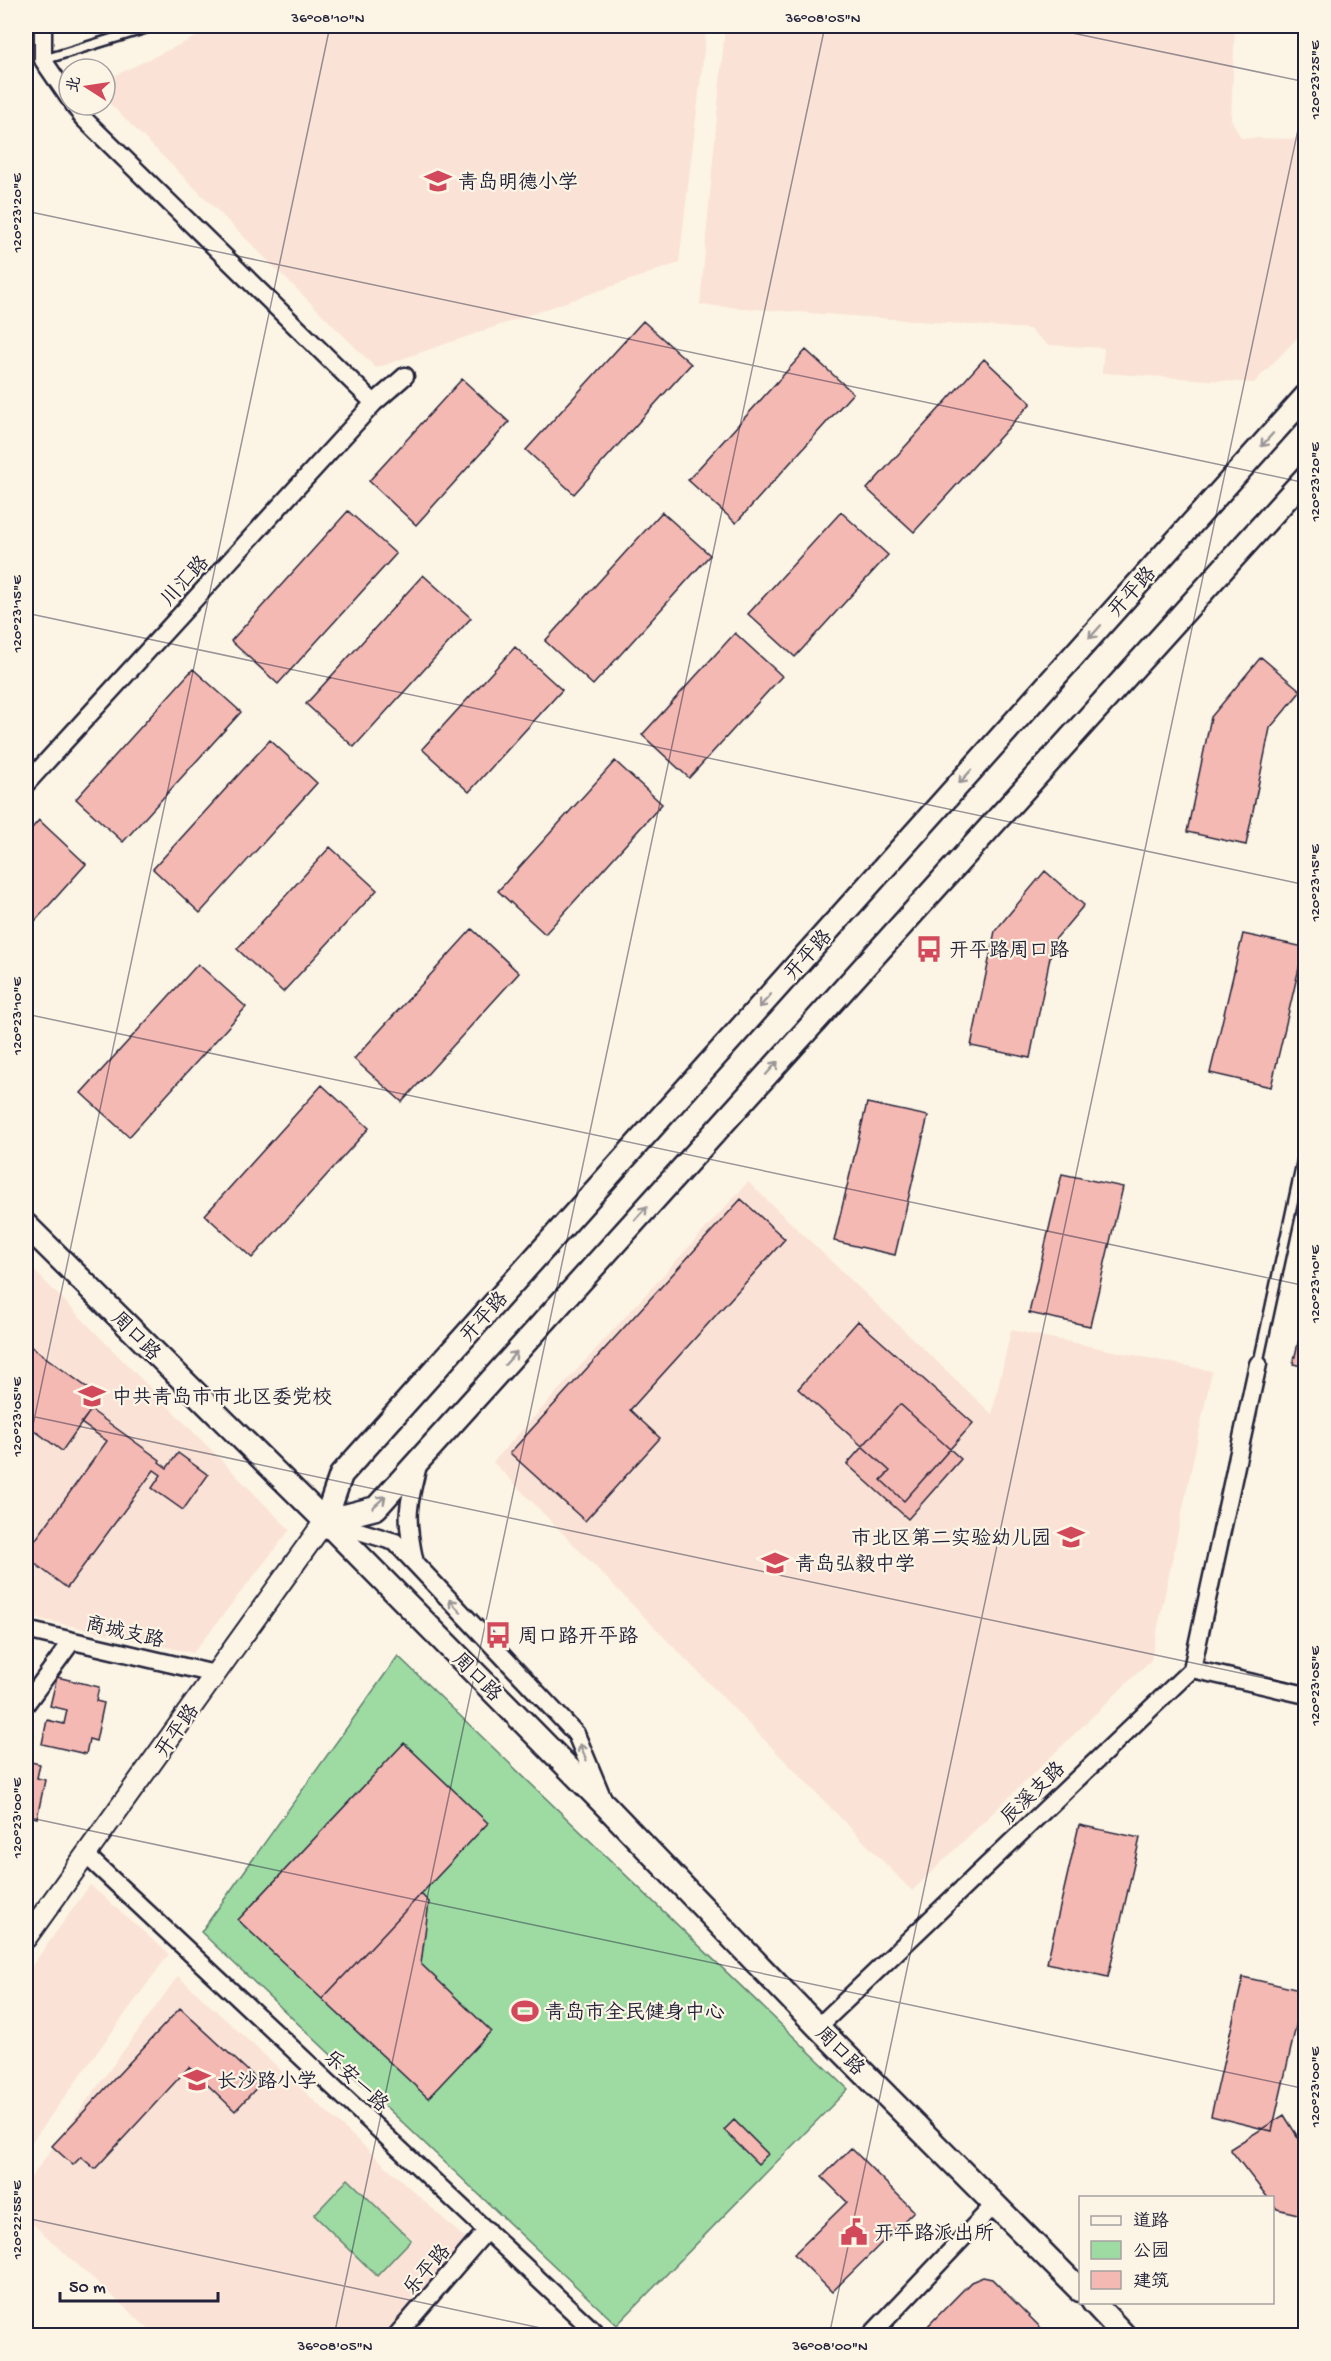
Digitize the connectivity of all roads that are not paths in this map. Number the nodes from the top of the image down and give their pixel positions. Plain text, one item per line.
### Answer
1 (43, 26) edge
2 (154, 26) edge
3 (43, 60) junction
4 (57, 80) edge
5 (82, 117) edge
6 (405, 376) dead end
7 (1305, 396) edge
8 (374, 403) junction
9 (1305, 477) edge
10 (26, 784) edge
11 (1305, 1142) edge
12 (26, 1225) edge
13 (1258, 1364) joint
14 (420, 1459) junction
15 (325, 1521) junction
16 (415, 1564) junction
17 (26, 1630) edge
18 (72, 1641) junction
19 (1192, 1668) junction
20 (215, 1674) junction
21 (1305, 1695) edge
22 (26, 1704) edge
23 (606, 1806) junction
24 (87, 1856) junction
25 (26, 1938) edge
26 (818, 2027) junction
27 (995, 2204) junction
28 (487, 2230) junction
29 (1079, 2289) edge
30 (1095, 2304) edge
31 (396, 2336) edge
32 (599, 2336) edge
33 (870, 2336) edge
34 (1125, 2336) edge

1 - 3 street
2 - 3 lane
3 - 4 street
5 - 8 street
6 - 8 street, 川汇路
7 -> 15 main road, 开平路
8 - 10 street, 川汇路
14 -> 9 main road
11 - 13 lane
12 - 15 main road, 周口路
13 - 19 street
15 -> 14 main road
14 - 16 street
15 - 16 street, 周口路
15 - 20 street, 开平路
15 - 23 main road, 周口路
23 -> 16 street, 周口路
17 - 18 street, 商城支路
18 - 20 street, 商城支路
18 - 22 street
19 - 21 street
19 - 26 street, 辰溪支路
20 - 24 street, 开平路
23 - 26 main road, 周口路
24 - 25 street, 开平路
24 - 28 street, 乐安一路
26 - 27 main road, 周口路
27 - 29 main road, 周口路
27 - 33 street
28 - 31 street, 乐平路
28 - 32 street, 乐安一路
30 - 34 main road

